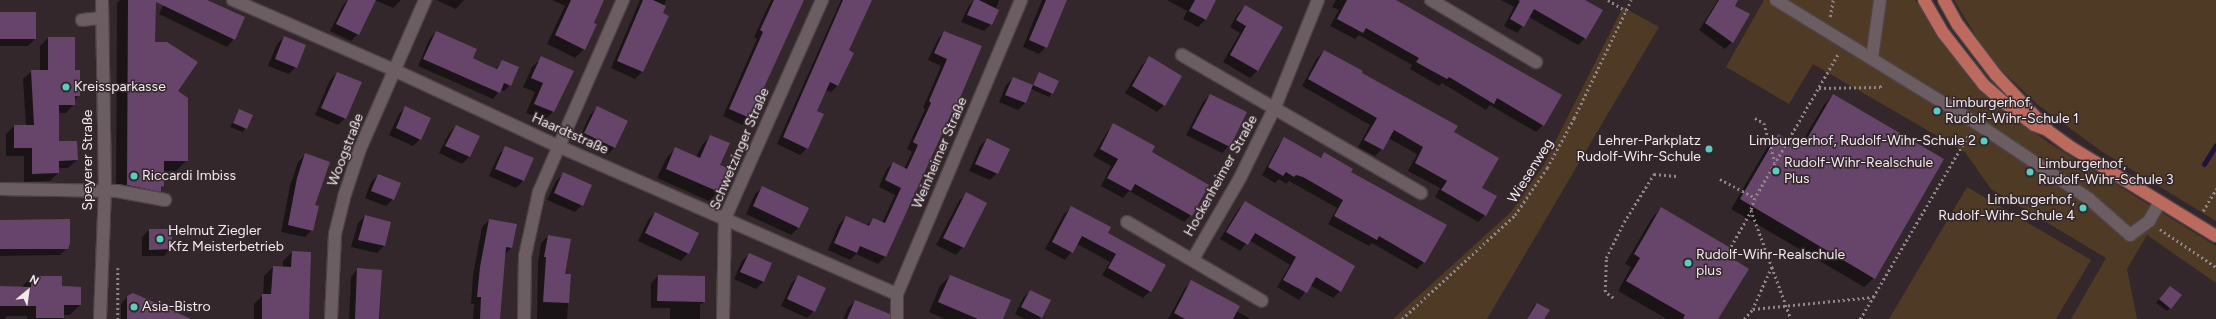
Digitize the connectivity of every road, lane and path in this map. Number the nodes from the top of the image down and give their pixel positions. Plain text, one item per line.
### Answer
1 (102, 0) edge
2 (233, 0) edge
3 (425, 0) edge
4 (623, 0) edge
5 (822, 0) edge
6 (1021, 0) edge
7 (1318, 0) edge
8 (1431, 0) edge
9 (1608, 0) edge
10 (1631, 0) edge
11 (1776, 0) edge
12 (1880, 0) edge
13 (1924, 0) edge
14 (1944, 0) edge
15 (1626, 11) junction
16 (102, 18) junction
17 (82, 20) dead end
18 (1846, 42) junction
19 (1182, 55) dead end
20 (1872, 58) junction
21 (1536, 62) dead end
22 (394, 70) junction
23 (1891, 70) junction
24 (1818, 88) junction
25 (1275, 108) junction
26 (1755, 118) dead end
27 (1976, 123) junction
28 (2048, 130) junction
29 (558, 146) junction
30 (1775, 162) junction
31 (1679, 176) dead end
32 (1720, 179) dead end
33 (0, 189) edge
34 (2216, 189) edge
35 (104, 191) junction
36 (1421, 193) dead end
37 (1755, 198) junction
38 (165, 200) dead end
39 (2160, 202) junction
40 (1751, 210) junction
41 (725, 218) junction
42 (2149, 221) junction
43 (1126, 222) dead end
44 (2195, 223) junction
45 (2216, 236) edge
46 (1726, 255) dead end
47 (1193, 259) junction
48 (1772, 267) junction
49 (2216, 267) edge
50 (897, 294) junction
51 (1873, 297) junction
52 (1613, 298) dead end
53 (1262, 300) dead end
54 (1786, 307) junction
55 (1753, 309) junction
56 (100, 319) edge
57 (331, 319) edge
58 (524, 319) edge
59 (724, 319) edge
60 (897, 319) edge
61 (1402, 319) edge
62 (1744, 319) edge
63 (1791, 319) edge
64 (1860, 319) edge

1 - 16 street, Speyerer Straße
2 - 22 street, Haardtstraße
3 - 22 street, Woogstraße
4 - 29 street
5 - 41 street, Schwetzinger Straße
6 - 50 street, Weinheimer Straße
7 - 25 street, Hockenheimer Straße
8 - 21 street
9 - 15 path
10 - 15 path, Wiesenweg
11 - 18 street
12 - 20 street
13 - 28 main road
14 - 28 main road
15 - 61 path, Wiesenweg
16 - 17 street
16 - 35 street, Speyerer Straße
18 - 20 street
18 - 24 path
19 - 25 street, Hockenheimer Straße
20 - 23 street
22 - 29 street, Haardtstraße
22 - 57 street, Woogstraße
23 - 24 path
23 - 27 street
24 - 30 path
25 - 36 street, Hockenheimer Straße
25 - 47 street, Hockenheimer Straße
26 - 30 path
27 - 42 street
27 - 51 path
28 - 39 main road
29 - 41 street, Haardtstraße
29 - 58 street
30 - 37 path
31 - 52 path
32 - 37 path
33 - 35 street
34 - 44 path
35 - 38 street
35 - 56 street, Speyerer Straße
37 - 40 path
39 - 42 street
39 - 44 main road
40 - 46 path
40 - 48 path
41 - 50 street, Haardtstraße
41 - 59 street, Schwetzinger Straße
42 - 49 path
43 - 47 street, Hockenheimer Straße
44 - 45 main road
47 - 53 street, Hockenheimer Straße
48 - 54 path
48 - 55 path
50 - 60 street, Weinheimer Straße
51 - 54 path
51 - 64 path
54 - 55 path
54 - 63 path
55 - 62 path

